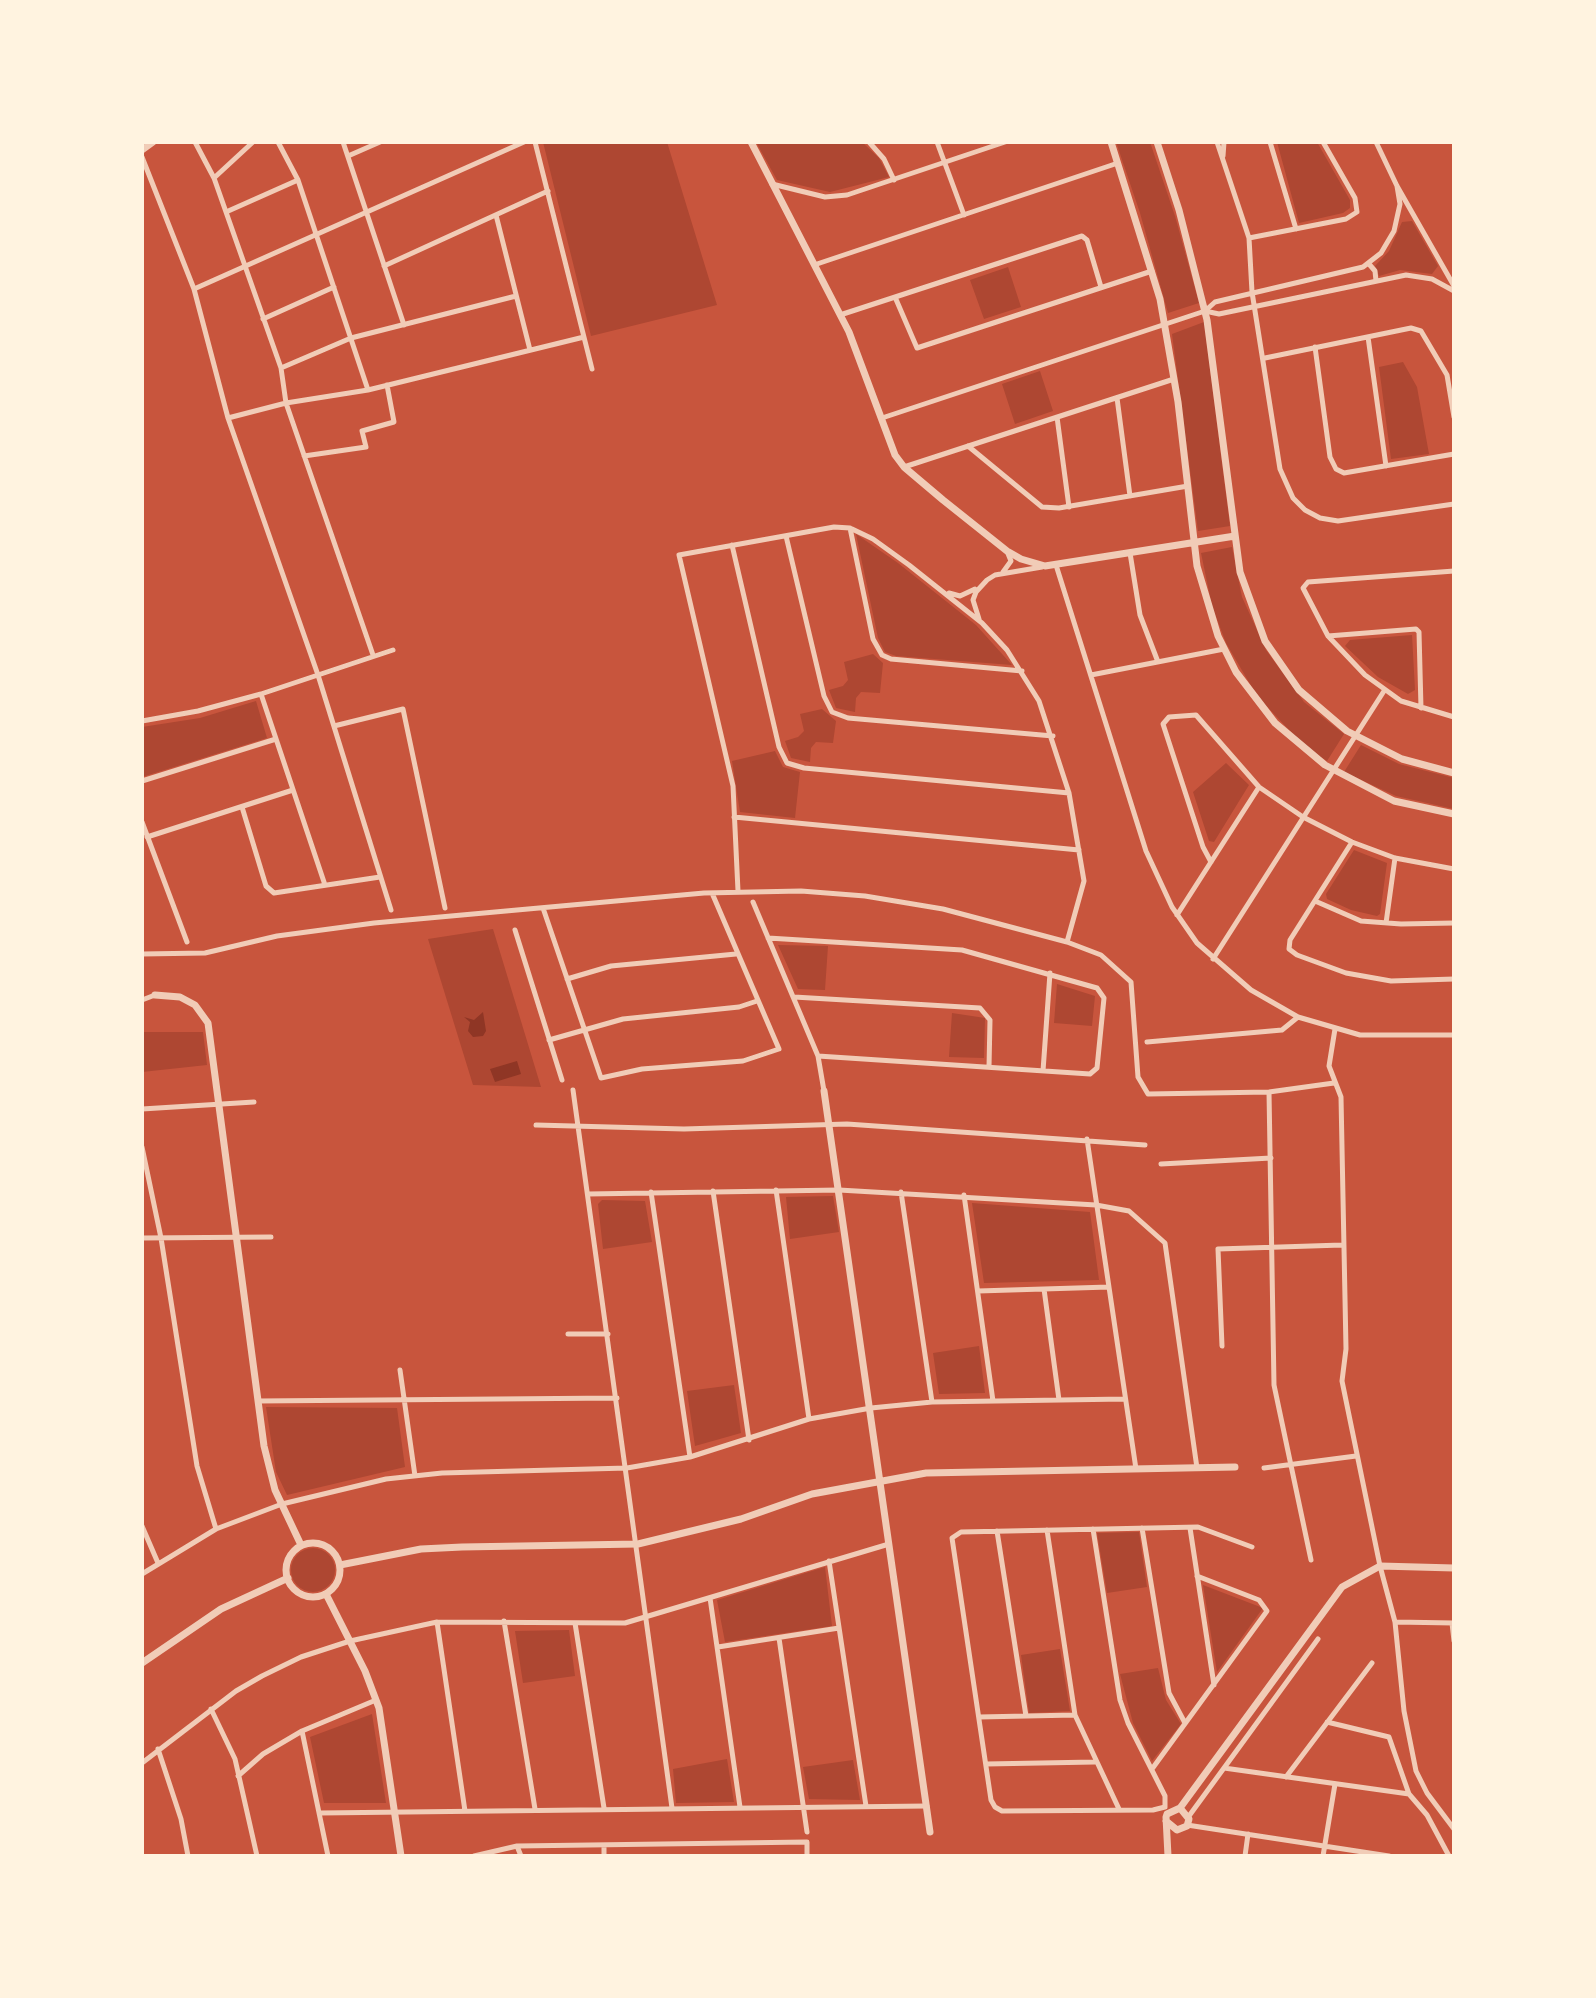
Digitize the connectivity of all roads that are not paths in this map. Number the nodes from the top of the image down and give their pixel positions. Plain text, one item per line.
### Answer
1 (153, 142) edge
2 (195, 142) edge
3 (253, 142) edge
4 (278, 142) edge
5 (343, 142) edge
6 (380, 142) edge
7 (524, 142) edge
8 (535, 142) edge
9 (751, 142) edge
10 (869, 142) edge
11 (937, 142) edge
12 (1111, 142) edge
13 (1157, 142) edge
14 (1216, 142) edge
15 (1224, 142) edge
16 (1270, 142) edge
17 (1323, 142) edge
18 (1376, 142) edge
19 (1000, 143) edge
20 (142, 150) edge
21 (348, 156) junction
22 (142, 157) edge
23 (1222, 159) junction
24 (945, 163) junction
25 (1118, 163) junction
26 (214, 178) junction
27 (298, 180) junction
28 (894, 180) junction
29 (772, 184) junction
30 (1397, 186) junction
31 (548, 191) junction
32 (226, 212) junction
33 (366, 212) junction
34 (496, 215) junction
35 (964, 215) junction
36 (1296, 229) junction
37 (316, 234) junction
38 (1249, 238) junction
39 (814, 264) junction
40 (1369, 264) junction
41 (245, 265) junction
42 (384, 266) junction
43 (1152, 271) junction
44 (1376, 281) junction
45 (334, 287) junction
46 (1101, 287) junction
47 (1454, 288) edge
48 (194, 289) junction
49 (1252, 292) junction
50 (516, 296) junction
51 (895, 297) junction
52 (1256, 307) junction
53 (1205, 311) junction
54 (840, 315) junction
55 (263, 319) junction
56 (404, 325) junction
57 (1165, 325) junction
58 (584, 337) junction
59 (1368, 337) junction
60 (351, 338) junction
61 (1315, 347) junction
62 (530, 349) junction
63 (1265, 358) junction
64 (281, 368) junction
65 (592, 369) dead end
66 (1174, 379) junction
67 (387, 385) junction
68 (368, 390) junction
69 (1117, 398) junction
70 (286, 403) junction
71 (1057, 417) junction
72 (1454, 417) edge
73 (228, 418) junction
74 (881, 418) junction
75 (968, 446) junction
76 (1454, 454) edge
77 (304, 456) junction
78 (1386, 466) junction
79 (904, 467) junction
80 (1188, 486) junction
81 (1129, 496) junction
82 (1454, 504) edge
83 (1069, 507) junction
84 (850, 528) junction
85 (786, 536) junction
86 (1235, 536) junction
87 (1195, 542) junction
88 (732, 545) junction
89 (1007, 551) junction
90 (1130, 552) junction
91 (1056, 565) junction
92 (1045, 566) junction
93 (1454, 570) edge
94 (995, 575) junction
95 (981, 585) junction
96 (944, 591) junction
97 (982, 623) junction
98 (1328, 636) junction
99 (1224, 649) junction
100 (393, 650) dead end
101 (373, 655) junction
102 (1158, 662) junction
103 (1022, 671) junction
104 (318, 675) junction
105 (1091, 675) junction
106 (1384, 691) junction
107 (261, 694) junction
108 (1421, 708) junction
109 (1454, 717) edge
110 (142, 721) edge
111 (334, 726) junction
112 (1053, 736) junction
113 (1355, 736) junction
114 (276, 739) junction
115 (1333, 770) junction
116 (1454, 773) edge
117 (142, 781) edge
118 (1259, 787) junction
119 (293, 790) junction
120 (1069, 793) junction
121 (242, 807) junction
122 (1454, 814) edge
123 (734, 817) junction
124 (1303, 817) junction
125 (142, 822) edge
126 (148, 837) junction
127 (1352, 842) junction
128 (1079, 850) junction
129 (1395, 858) junction
130 (1211, 862) junction
131 (1454, 869) edge
132 (380, 877) junction
133 (325, 885) junction
134 (738, 891) junction
135 (712, 893) junction
136 (1315, 901) junction
137 (753, 902) dead end
138 (446, 908) dead end
139 (543, 908) junction
140 (391, 910) dead end
141 (1177, 915) junction
142 (1386, 923) junction
143 (1454, 923) edge
144 (515, 930) dead end
145 (768, 938) junction
146 (187, 942) dead end
147 (1067, 942) junction
148 (142, 954) edge
149 (736, 954) junction
150 (1213, 959) junction
151 (1050, 973) junction
152 (568, 979) junction
153 (1454, 979) edge
154 (156, 995) joint
155 (794, 997) junction
156 (142, 1000) edge
157 (757, 1001) junction
158 (1298, 1017) junction
159 (584, 1028) junction
160 (1335, 1029) junction
161 (1454, 1035) edge
162 (550, 1040) junction
163 (1147, 1042) dead end
164 (818, 1056) junction
165 (989, 1067) junction
166 (1043, 1071) junction
167 (562, 1080) dead end
168 (1334, 1083) junction
169 (573, 1090) dead end
170 (824, 1091) joint
171 (1269, 1092) junction
172 (254, 1102) dead end
173 (218, 1104) junction
174 (142, 1109) edge
175 (536, 1125) dead end
176 (830, 1125) junction
177 (578, 1126) junction
178 (1087, 1139) junction
179 (1145, 1145) dead end
180 (142, 1147) edge
181 (1270, 1158) junction
182 (1161, 1164) dead end
183 (776, 1190) junction
184 (839, 1190) junction
185 (713, 1191) junction
186 (651, 1192) junction
187 (901, 1192) junction
188 (588, 1194) junction
189 (964, 1195) junction
190 (1096, 1205) junction
191 (236, 1236) junction
192 (271, 1237) dead end
193 (142, 1238) edge
194 (161, 1238) junction
195 (1342, 1245) junction
196 (1273, 1248) junction
197 (1109, 1287) junction
198 (1044, 1289) junction
199 (978, 1291) junction
200 (568, 1334) dead end
201 (608, 1334) junction
202 (1222, 1346) dead end
203 (400, 1370) dead end
204 (617, 1398) junction
205 (1125, 1399) junction
206 (1059, 1400) junction
207 (258, 1401) junction
208 (405, 1401) junction
209 (993, 1401) junction
210 (932, 1402) junction
211 (871, 1408) junction
212 (808, 1419) junction
213 (749, 1440) junction
214 (1356, 1456) junction
215 (690, 1458) junction
216 (1290, 1465) junction
217 (1235, 1466) dead end
218 (627, 1468) junction
219 (1197, 1468) junction
220 (1264, 1468) dead end
221 (1136, 1469) junction
222 (415, 1476) junction
223 (882, 1479) junction
224 (282, 1504) junction
225 (142, 1526) edge
226 (1142, 1528) junction
227 (1189, 1528) junction
228 (216, 1529) junction
229 (1093, 1529) junction
230 (1047, 1530) junction
231 (998, 1531) junction
232 (638, 1544) junction
233 (889, 1544) junction
234 (301, 1545) junction
235 (1252, 1547) dead end
236 (828, 1560) junction
237 (1311, 1560) dead end
238 (158, 1563) junction
239 (340, 1565) junction
240 (1380, 1566) junction
241 (1454, 1568) edge
242 (142, 1574) edge
243 (1197, 1576) junction
244 (288, 1578) junction
245 (326, 1594) junction
246 (710, 1598) junction
247 (648, 1615) junction
248 (504, 1621) junction
249 (437, 1622) junction
250 (1395, 1622) junction
251 (575, 1623) junction
252 (1453, 1623) edge
253 (839, 1628) junction
254 (779, 1638) junction
255 (1318, 1639) dead end
256 (350, 1641) junction
257 (1454, 1641) edge
258 (718, 1647) junction
259 (142, 1663) edge
260 (1372, 1663) dead end
261 (1213, 1685) junction
262 (376, 1700) junction
263 (211, 1709) junction
264 (1026, 1716) junction
265 (1075, 1716) junction
266 (978, 1717) junction
267 (1185, 1723) junction
268 (1327, 1723) junction
269 (302, 1731) junction
270 (158, 1749) junction
271 (1095, 1762) junction
272 (142, 1763) edge
273 (986, 1764) junction
274 (1224, 1768) junction
275 (1152, 1769) junction
276 (238, 1776) junction
277 (1286, 1777) junction
278 (1335, 1784) junction
279 (1409, 1794) junction
280 (866, 1806) junction
281 (927, 1806) junction
282 (740, 1807) junction
283 (803, 1807) junction
284 (604, 1808) junction
285 (672, 1808) junction
286 (1180, 1808) junction
287 (1119, 1809) junction
288 (1167, 1809) junction
289 (535, 1810) junction
290 (465, 1811) junction
291 (394, 1812) junction
292 (320, 1813) junction
293 (1188, 1820) junction
294 (1166, 1821) junction
295 (1454, 1829) edge
296 (1178, 1830) junction
297 (807, 1832) dead end
298 (930, 1832) dead end
299 (1248, 1834) junction
300 (517, 1846) junction
301 (604, 1846) junction
302 (1167, 1846) junction
303 (1325, 1846) junction
304 (188, 1856) edge
305 (257, 1856) edge
306 (328, 1856) edge
307 (401, 1856) edge
308 (474, 1856) edge
309 (521, 1856) edge
310 (604, 1856) edge
311 (807, 1856) edge
312 (1168, 1856) edge
313 (1245, 1856) edge
314 (1323, 1856) edge
315 (1389, 1856) edge
316 (1450, 1856) edge

1 - 20 street
2 - 26 street
3 - 26 street
4 - 27 street
5 - 21 street
6 - 21 street
7 - 33 street
8 - 31 street
9 - 29 street
10 - 28 street
11 - 24 street
12 - 25 street
13 - 53 street
14 - 23 street
15 - 23 street
16 - 36 street
17 - 36 street
18 - 30 street
19 - 24 street
21 - 33 street
22 - 48 street
23 - 38 street
24 - 28 street
24 - 35 street
25 - 35 street
25 - 43 street
26 - 32 street
27 - 32 street
27 - 37 street
28 - 29 street
29 - 39 street
30 - 40 street
30 - 47 street
31 - 34 street
31 - 58 street
32 - 41 street
33 - 37 street
33 - 42 street
34 - 42 street
34 - 50 street
35 - 39 street
36 - 38 street
37 - 41 street
37 - 45 street
38 - 49 street
39 - 54 street
40 - 44 street
40 - 49 street
41 - 48 street
41 - 55 street
42 - 56 street
43 - 46 street
43 - 57 street
44 - 47 street
44 - 52 street
45 - 55 street
45 - 60 street
46 - 51 street
46 - 51 street
48 - 73 street
49 - 52 street
49 - 53 street
50 - 56 street
50 - 62 street
51 - 54 street
52 - 53 street
52 - 63 street
53 - 57 street
53 - 86 street
54 - 74 street
55 - 64 street
56 - 60 street
57 - 66 street
57 - 74 street
58 - 62 street
58 - 65 street
59 - 61 street
59 - 72 street
59 - 78 street
60 - 64 street
60 - 68 street
61 - 63 street
61 - 78 street
62 - 67 street
63 - 82 street
64 - 70 street
66 - 69 street
66 - 80 street
67 - 68 street
67 - 77 street
68 - 70 street
69 - 71 street
69 - 81 street
70 - 73 street
70 - 77 street
71 - 75 street
71 - 83 street
73 - 104 street
74 - 79 street
75 - 79 street
75 - 83 street
76 - 78 street
77 - 101 street
79 - 89 street
80 - 81 street
80 - 87 street
81 - 83 street
84 - 85 street
84 - 96 street
84 - 103 street
85 - 88 street
85 - 112 street
86 - 87 street
86 - 113 street
87 - 90 street
87 - 99 street
88 - 120 street
88 - 123 street
89 - 92 street
89 - 94 street
90 - 91 street
90 - 102 street
91 - 92 street
91 - 105 street
92 - 94 street
93 - 98 street
94 - 95 street
95 - 96 street
95 - 97 street
96 - 97 street
97 - 103 street
98 - 106 street
98 - 108 street
99 - 102 street
99 - 115 street
100 - 101 street
101 - 104 street
102 - 105 street
103 - 112 street
104 - 107 street
104 - 111 street
105 - 141 street
106 - 108 street
106 - 113 street
107 - 110 street
107 - 114 street
108 - 109 street
111 - 132 street
111 - 138 street
112 - 120 street
113 - 115 street
113 - 116 street
114 - 117 street
114 - 119 street
115 - 122 street
115 - 124 street
118 - 124 street
118 - 130 street
118 - 130 street
119 - 121 street
119 - 133 street
120 - 128 street
121 - 126 street
121 - 133 street
123 - 128 street
123 - 134 street
124 - 127 street
124 - 150 street
125 - 126 street
126 - 146 street
127 - 129 street
127 - 136 street
128 - 147 street
129 - 131 street
129 - 142 street
130 - 141 street
132 - 133 street
132 - 140 street
134 - 135 street
134 - 147 street
135 - 139 street
135 - 149 street
136 - 142 street
136 - 153 street
137 - 145 street
139 - 148 street
139 - 152 street
141 - 150 street
142 - 143 street
144 - 162 street
145 - 151 street
145 - 155 street
147 - 171 street
149 - 152 street
149 - 157 street
150 - 158 street
151 - 166 street
151 - 166 street
152 - 159 street
154 - 156 street
154 - 173 street
155 - 164 street
155 - 165 street
157 - 159 street
157 - 159 street
158 - 160 street
158 - 163 street
159 - 162 street
160 - 161 street
160 - 168 street
162 - 167 street
164 - 165 street
164 - 170 street
165 - 166 street
168 - 171 street
168 - 195 street
169 - 177 street
170 - 176 street
171 - 181 street
172 - 173 street
173 - 174 street
173 - 191 street
175 - 177 street
176 - 177 street
176 - 178 street
176 - 184 street
177 - 188 street
178 - 179 street
178 - 190 street
180 - 194 street
181 - 182 street
181 - 196 street
183 - 184 street
183 - 185 street
183 - 212 street
184 - 187 street
184 - 211 street
185 - 186 street
185 - 213 street
186 - 188 street
186 - 215 street
187 - 189 street
187 - 210 street
188 - 201 street
189 - 190 street
189 - 199 street
190 - 197 street
190 - 219 street
191 - 192 street
191 - 194 street
191 - 207 street
193 - 194 street
194 - 228 street
195 - 196 street
195 - 214 street
196 - 202 street
196 - 216 street
197 - 198 street
197 - 205 street
198 - 199 street
198 - 206 street
199 - 209 street
200 - 201 street
201 - 204 street
203 - 208 street
204 - 208 street
204 - 218 street
205 - 206 street
205 - 221 street
206 - 209 street
207 - 208 street
207 - 224 street
208 - 222 street
209 - 210 street
210 - 211 street
211 - 212 street
211 - 223 street
212 - 213 street
213 - 215 street
214 - 216 street
214 - 240 street
215 - 218 street
216 - 220 street
216 - 237 street
217 - 219 street
218 - 222 street
218 - 232 street
219 - 221 street
221 - 223 street
222 - 224 street
223 - 232 street
223 - 233 street
224 - 228 street
224 - 234 street
225 - 238 street
226 - 227 street
226 - 229 street
226 - 267 street
227 - 235 street
227 - 243 street
228 - 238 street
229 - 230 street
229 - 275 street
230 - 231 street
230 - 265 street
231 - 264 street
231 - 266 street
232 - 239 street
232 - 247 street
233 - 236 street
233 - 281 street
234 - 239 street
234 - 244 street
236 - 246 street
236 - 253 street
238 - 242 street
239 - 245 street
240 - 241 street
240 - 250 street
240 - 286 street
243 - 261 street
243 - 261 street
244 - 245 street
244 - 259 street
245 - 256 street
246 - 247 street
246 - 258 street
247 - 251 street
247 - 285 street
248 - 249 street
248 - 251 street
248 - 289 street
249 - 256 street
249 - 290 street
250 - 252 street
250 - 295 street
251 - 284 street
252 - 257 street
253 - 254 street
253 - 280 street
254 - 258 street
254 - 283 street
255 - 274 street
256 - 262 street
256 - 263 street
258 - 282 street
260 - 268 street
261 - 267 street
262 - 269 street
262 - 291 street
263 - 270 street
263 - 276 street
264 - 265 street
264 - 266 street
265 - 271 street
266 - 273 street
267 - 275 street
268 - 277 street
268 - 279 street
269 - 276 street
269 - 292 street
270 - 272 street
270 - 304 street
271 - 273 street
271 - 287 street
273 - 287 street
274 - 277 street
274 - 293 street
275 - 288 street
276 - 305 street
277 - 278 street
278 - 279 street
278 - 303 street
279 - 316 street
280 - 281 street
280 - 283 street
281 - 298 street
282 - 283 street
282 - 285 street
283 - 297 street
284 - 285 street
284 - 289 street
286 - 288 street
286 - 293 street
287 - 288 street
288 - 294 street
289 - 290 street
290 - 291 street
291 - 292 street
291 - 307 street
292 - 306 street
293 - 296 street
293 - 299 street
294 - 296 street
294 - 302 street
296 - 302 street
299 - 303 street
299 - 313 street
300 - 301 street
300 - 308 street
300 - 309 street
301 - 310 street
301 - 311 street
302 - 312 street
303 - 314 street
303 - 315 street

